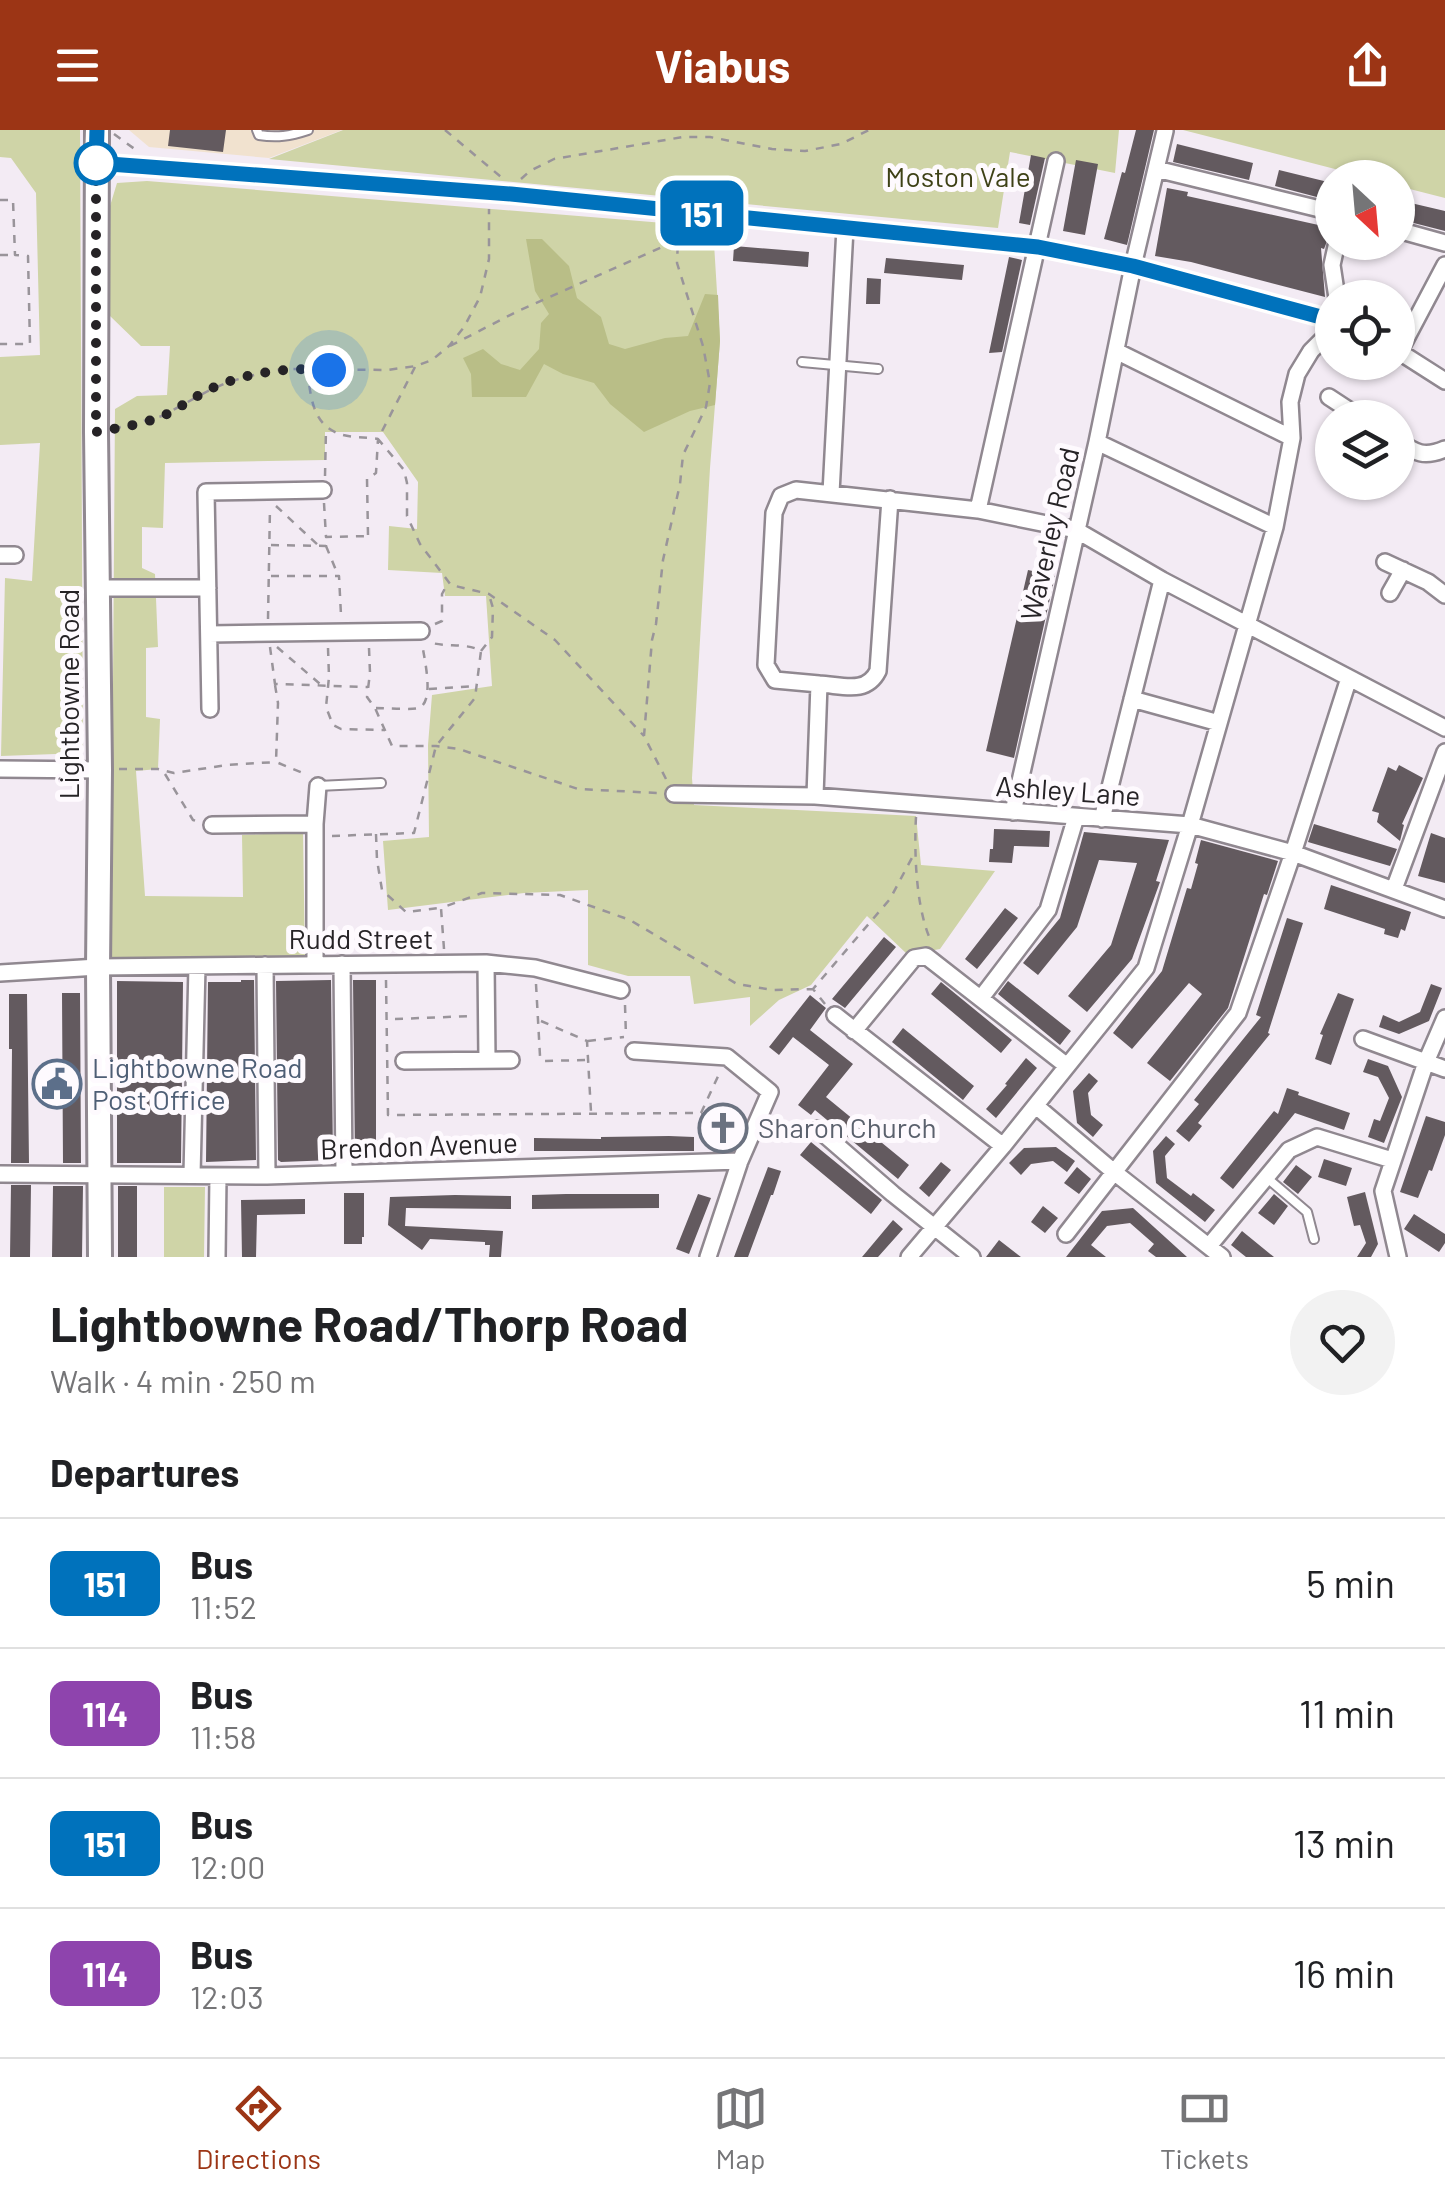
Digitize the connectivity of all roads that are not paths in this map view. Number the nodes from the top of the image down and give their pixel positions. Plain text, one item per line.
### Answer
1 (97, 130) edge
2 (257, 130) edge
3 (308, 130) edge
4 (1165, 131) edge
5 (1056, 161) dead end
6 (96, 163) junction
7 (1156, 169) junction
8 (1315, 208) edge
9 (845, 228) junction
10 (1415, 235) edge
11 (1445, 243) edge
12 (1038, 247) junction
13 (1445, 265) edge
14 (1133, 266) junction
15 (1315, 315) edge
16 (1415, 321) edge
17 (1315, 347) edge
18 (1116, 351) junction
19 (802, 362) dead end
20 (1415, 362) edge
21 (838, 365) junction
22 (878, 368) dead end
23 (1445, 380) edge
24 (1329, 397) dead end
25 (1334, 400) edge
26 (1292, 438) junction
27 (1096, 442) junction
28 (1445, 449) edge
29 (1415, 451) edge
30 (323, 490) road end
31 (831, 492) junction
32 (890, 499) junction
33 (978, 510) junction
34 (1275, 527) junction
35 (1076, 530) junction
36 (1385, 562) dead end
37 (1403, 570) junction
38 (1162, 580) junction
39 (98, 588) junction
40 (208, 588) junction
41 (1390, 593) dead end
42 (1445, 595) edge
43 (1247, 625) junction
44 (421, 631) road end
45 (209, 634) junction
46 (1349, 678) junction
47 (819, 684) junction
48 (1132, 700) junction
49 (210, 709) dead end
50 (1219, 722) junction
51 (1445, 728) edge
52 (1445, 752) edge
53 (0, 769) edge
54 (100, 770) junction
55 (380, 783) dead end
56 (318, 786) joint
57 (674, 794) road end
58 (815, 796) junction
59 (1014, 812) junction
60 (1076, 817) junction
61 (1102, 819) junction
62 (1190, 825) junction
63 (212, 826) road end
64 (315, 830) junction
65 (1294, 854) junction
66 (1394, 889) junction
67 (1445, 908) edge
68 (486, 963) junction
69 (342, 964) junction
70 (265, 965) junction
71 (315, 965) junction
72 (197, 966) junction
73 (98, 967) junction
74 (0, 973) edge
75 (621, 990) road end
76 (981, 998) junction
77 (835, 1016) road end
78 (1445, 1018) edge
79 (854, 1031) junction
80 (1363, 1039) dead end
81 (630, 1044) road end
82 (487, 1060) junction
83 (511, 1060) dead end
84 (404, 1061) dead end
85 (1426, 1062) junction
86 (1067, 1066) junction
87 (1445, 1069) edge
88 (1036, 1106) junction
89 (818, 1130) dead end
90 (1003, 1146) junction
91 (1392, 1160) junction
92 (740, 1161) junction
93 (1114, 1172) junction
94 (0, 1174) edge
95 (192, 1174) junction
96 (344, 1174) junction
97 (100, 1175) junction
98 (218, 1176) junction
99 (267, 1176) junction
100 (1266, 1177) junction
101 (934, 1227) junction
102 (1066, 1234) dead end
103 (1314, 1238) dead end
104 (1209, 1246) junction
105 (100, 1257) edge
106 (217, 1257) edge
107 (708, 1257) edge
108 (910, 1257) edge
109 (972, 1257) edge
110 (1222, 1257) edge
111 (1398, 1257) edge

1 - 6 main road, Lightbowne Road
2 - 3 lane
4 - 7 street, Waverley Road
5 - 12 street
6 - 9 street
6 - 39 main road, Lightbowne Road
7 - 8 street
7 - 14 street, Waverley Road
9 - 12 street
9 - 21 street
10 - 11 street
12 - 14 street
12 - 33 street
13 - 16 street
14 - 15 street
14 - 18 street, Waverley Road
17 - 26 street
18 - 26 street
18 - 27 street, Waverley Road
19 - 21 lane
20 - 23 street
21 - 22 lane
21 - 31 street
24 - 25 street
26 - 34 street
27 - 34 street
27 - 35 street, Waverley Road
28 - 29 street
30 - 40 street
31 - 32 street
31 - 47 street
32 - 33 street
32 - 47 street
33 - 35 street
34 - 43 street
35 - 38 street
35 - 59 street, Waverley Road
36 - 37 street
37 - 41 street
37 - 42 street
38 - 43 street
38 - 48 street
39 - 40 street
39 - 54 main road, Lightbowne Road
40 - 45 street
43 - 46 street
43 - 50 street
44 - 45 street
45 - 49 street
46 - 51 street
46 - 65 street
47 - 58 street
48 - 50 street
48 - 61 street
50 - 62 street
52 - 66 street
53 - 54 street
54 - 73 main road, Lightbowne Road
55 - 56 lane
56 - 64 street
57 - 58 street, Ashley Lane
58 - 59 street, Ashley Lane
59 - 60 street, Ashley Lane
60 - 61 street, Ashley Lane
60 - 76 street
61 - 62 street, Ashley Lane
62 - 65 street, Ashley Lane
62 - 86 street
63 - 64 street
64 - 71 street
65 - 66 street, Ashley Lane
65 - 93 street
66 - 67 street, Ashley Lane
68 - 69 street, Rudd Street
68 - 75 street, Rudd Street
68 - 82 street
69 - 71 street, Rudd Street
69 - 96 street
70 - 71 street, Rudd Street
70 - 72 street, Rudd Street
70 - 99 street
72 - 73 street, Rudd Street
72 - 95 street
73 - 74 street, Rudd Street
73 - 97 main road, Lightbowne Road
76 - 79 street
76 - 86 street
77 - 79 street
78 - 85 street
79 - 90 street
80 - 85 street
81 - 92 street
82 - 83 street
82 - 84 street
85 - 87 street
85 - 91 street
86 - 88 street
88 - 90 street
88 - 93 street
89 - 101 street
90 - 101 street
91 - 100 street
91 - 111 street
92 - 96 street, Brendon Avenue
92 - 107 street
93 - 102 street
93 - 104 street
94 - 97 street, Brendon Avenue
95 - 97 street, Brendon Avenue
95 - 98 street, Brendon Avenue
96 - 99 street, Brendon Avenue
97 - 105 main road, Lightbowne Road
98 - 99 street, Brendon Avenue
98 - 106 street
100 - 103 lane
100 - 104 street
101 - 108 street
101 - 109 street
104 - 110 street

